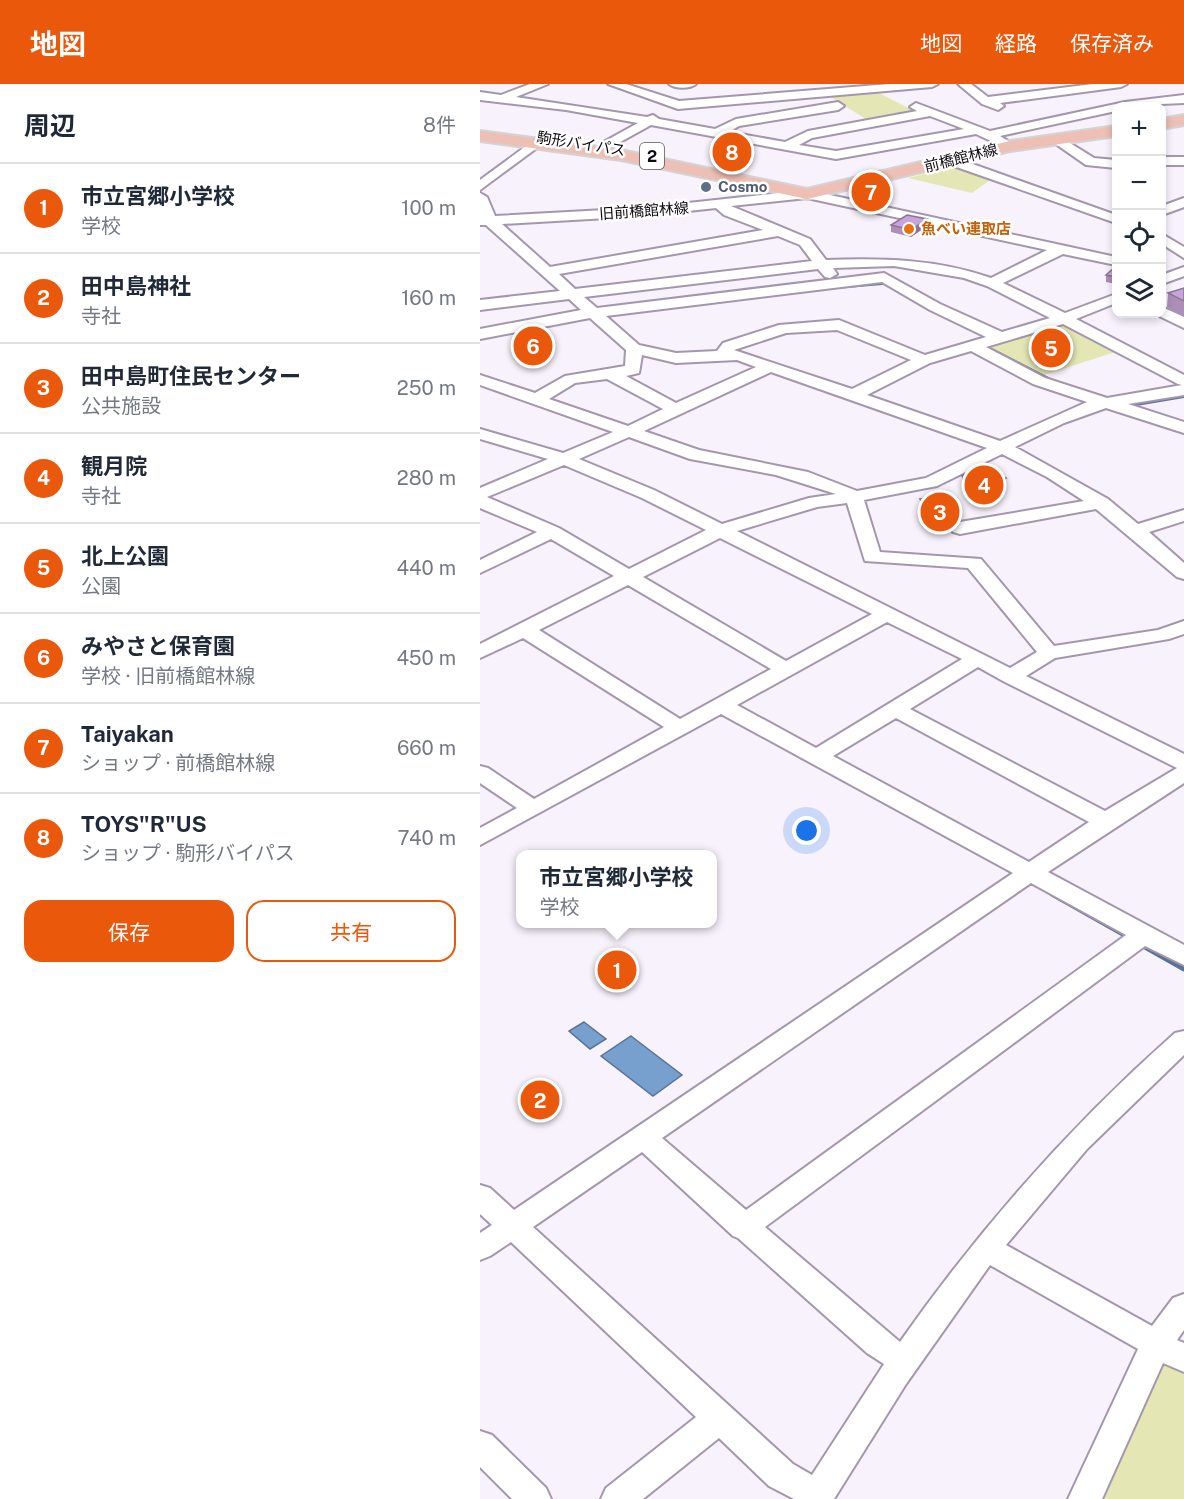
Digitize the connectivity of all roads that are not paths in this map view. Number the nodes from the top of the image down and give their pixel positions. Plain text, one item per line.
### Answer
1 (542, 84) edge
2 (634, 84) edge
3 (675, 84) edge
4 (690, 84) edge
5 (932, 84) edge
6 (964, 84) edge
7 (1121, 84) edge
8 (617, 85) edge
9 (1100, 85) edge
10 (883, 87) edge
11 (835, 94) edge
12 (480, 96) edge
13 (499, 98) junction
14 (1184, 99) edge
15 (986, 101) junction
16 (1136, 102) edge
17 (566, 105) junction
18 (678, 105) junction
19 (1112, 109) edge
20 (928, 113) junction
21 (1184, 120) edge
22 (649, 121) junction
23 (1048, 123) junction
24 (1166, 123) edge
25 (869, 124) junction
26 (480, 130) edge
27 (983, 132) junction
28 (1112, 132) edge
29 (717, 134) junction
30 (480, 136) edge
31 (1057, 139) junction
32 (537, 142) junction
33 (787, 146) junction
34 (1010, 146) junction
35 (604, 147) junction
36 (950, 160) junction
37 (1166, 161) edge
38 (1184, 161) edge
39 (488, 164) dead end
40 (1112, 164) edge
41 (505, 165) junction
42 (480, 186) edge
43 (815, 192) junction
44 (480, 197) edge
45 (1184, 202) edge
46 (721, 205) junction
47 (1164, 210) edge
48 (1112, 217) edge
49 (485, 221) edge
50 (778, 232) junction
51 (1166, 241) edge
52 (1061, 249) junction
53 (1184, 254) edge
54 (1112, 255) edge
55 (1112, 260) edge
56 (822, 264) junction
57 (547, 272) junction
58 (837, 282) junction
59 (992, 283) junction
60 (573, 294) junction
61 (1112, 300) edge
62 (480, 304) edge
63 (591, 313) junction
64 (1166, 314) edge
65 (1064, 319) junction
66 (1184, 323) edge
67 (480, 334) edge
68 (997, 336) junction
69 (971, 345) junction
70 (634, 349) junction
71 (723, 354) junction
72 (924, 360) junction
73 (770, 366) junction
74 (612, 374) junction
75 (480, 380) edge
76 (1184, 381) edge
77 (1184, 390) edge
78 (854, 395) junction
79 (537, 399) junction
80 (1104, 404) junction
81 (676, 410) junction
82 (1184, 428) edge
83 (630, 431) junction
84 (480, 434) edge
85 (1004, 448) junction
86 (563, 458) junction
87 (480, 494) edge
88 (854, 497) junction
89 (480, 501) edge
90 (1102, 503) junction
91 (1184, 515) edge
92 (960, 528) dead end
93 (721, 530) junction
94 (1137, 530) junction
95 (552, 532) junction
96 (480, 567) edge
97 (1184, 573) edge
98 (628, 575) junction
99 (886, 614) junction
100 (1184, 627) edge
101 (523, 629) junction
102 (480, 652) edge
103 (1049, 653) junction
104 (976, 659) junction
105 (786, 669) junction
106 (1010, 677) junction
107 (721, 705) junction
108 (895, 709) junction
109 (681, 728) junction
110 (818, 756) junction
111 (1184, 763) edge
112 (1184, 772) edge
113 (480, 773) edge
114 (533, 809) junction
115 (1106, 821) junction
116 (480, 838) edge
117 (1033, 872) junction
118 (1144, 934) junction
119 (1184, 956) edge
120 (1184, 1040) edge
121 (643, 1137) junction
122 (480, 1196) edge
123 (513, 1226) junction
124 (743, 1228) junction
125 (480, 1248) edge
126 (985, 1248) junction
127 (1184, 1307) edge
128 (1156, 1344) junction
129 (1184, 1359) edge
130 (904, 1361) junction
131 (718, 1419) junction
132 (480, 1445) edge
133 (817, 1497) edge
134 (534, 1499) edge
135 (618, 1499) edge
136 (1085, 1499) edge

1 - 13 street
2 - 8 street
3 - 4 street
5 - 10 street
6 - 15 street
7 - 9 street
8 - 17 street
8 - 18 street
9 - 15 street
10 - 11 street
10 - 20 street
11 - 18 street
11 - 25 street
11 - 29 street
12 - 13 street
13 - 17 street
14 - 16 street
15 - 23 street
17 - 22 street
18 - 22 street
19 - 23 street
20 - 25 street
20 - 27 street
21 - 24 main road
22 - 29 street
22 - 35 street
23 - 27 street
25 - 33 street
26 - 35 main road, 駒形バイパス / 2
27 - 33 street
27 - 34 street
28 - 31 main road, 前橋館林線 / 2
29 - 33 street
30 - 32 main road, 駒形バイパス / 2
31 - 34 main road, 前橋館林線 / 2
31 - 40 street
32 - 41 street
32 - 43 main road, 駒形バイパス / 2
34 - 36 main road, 前橋館林線 / 2
35 - 43 main road, 駒形バイパス / 2
36 - 43 main road, 前橋館林線 / 2
36 - 48 street
37 - 38 street
39 - 41 street
41 - 42 street
43 - 46 street, 旧前橋館林線
43 - 52 street
43 - 54 street
44 - 49 street
45 - 47 street
46 - 49 street, 旧前橋館林線
46 - 50 street
49 - 57 street
50 - 56 street
50 - 57 street
51 - 53 street
52 - 55 street
52 - 59 street
56 - 58 street
56 - 59 street
56 - 60 street
57 - 60 street
58 - 63 street
58 - 68 street
59 - 65 street
60 - 62 street
60 - 63 street
61 - 65 street
63 - 67 street
63 - 70 street
64 - 66 street
65 - 68 street
65 - 76 street
68 - 69 street
69 - 72 street
69 - 80 street
70 - 71 street
70 - 74 street
71 - 72 street
71 - 73 street
72 - 78 street
73 - 78 street
73 - 81 street
74 - 79 street
74 - 81 street
75 - 79 street
77 - 80 street
78 - 85 street
79 - 83 street
80 - 82 street
80 - 85 street
81 - 83 street
83 - 86 street
83 - 88 street
84 - 86 street
85 - 88 street
85 - 90 street
86 - 87 street
86 - 93 street
88 - 93 street
88 - 103 street
89 - 95 street
90 - 92 street
90 - 94 street
91 - 94 street
93 - 98 street
93 - 99 street
94 - 97 street
95 - 96 street
95 - 98 street
98 - 101 street
98 - 105 street
99 - 104 street
99 - 105 street
100 - 103 street
101 - 102 street
101 - 109 street
103 - 106 street
104 - 106 street
104 - 108 street
105 - 107 street
106 - 111 street
107 - 109 street
107 - 110 street
108 - 110 street
108 - 115 street
109 - 114 street
110 - 117 street
112 - 115 street
113 - 114 street
114 - 116 street
115 - 117 street
117 - 118 street
117 - 121 street
118 - 119 street
118 - 124 street
120 - 126 street
121 - 123 street
121 - 124 street
122 - 123 street
123 - 125 street
123 - 131 street
124 - 130 street
126 - 128 street
126 - 130 street
127 - 128 street
128 - 129 street
128 - 136 street
130 - 133 street
131 - 133 street
131 - 135 street
132 - 134 street

